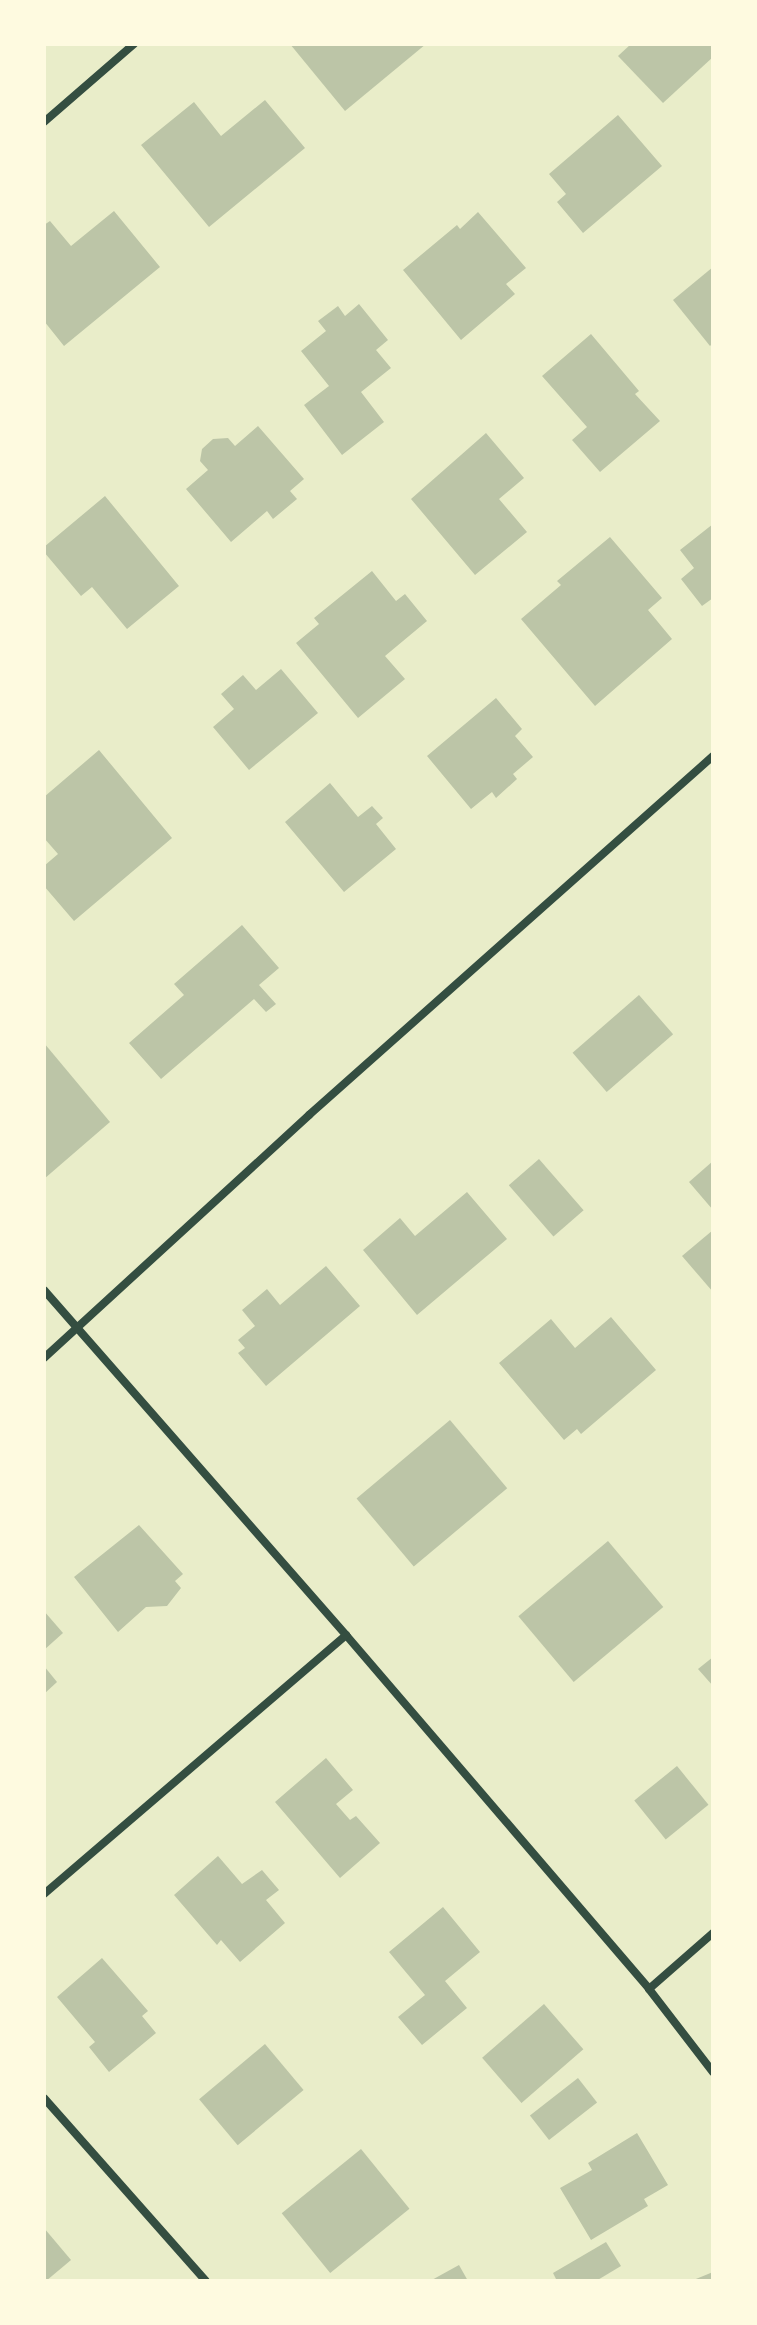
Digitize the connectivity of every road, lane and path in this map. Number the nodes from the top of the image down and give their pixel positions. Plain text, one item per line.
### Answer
1 (134, 44) edge
2 (44, 122) edge
3 (713, 756) edge
4 (44, 1290) edge
5 (77, 1329) junction
6 (44, 1358) edge
7 (346, 1635) junction
8 (44, 1894) edge
9 (713, 1933) edge
10 (649, 1989) junction
11 (713, 2072) edge
12 (44, 2098) edge
13 (206, 2281) edge

1 - 2 street
3 - 5 street
4 - 5 street
5 - 6 street
5 - 7 street
7 - 8 street
7 - 10 street
9 - 10 street
10 - 11 street
12 - 13 street

